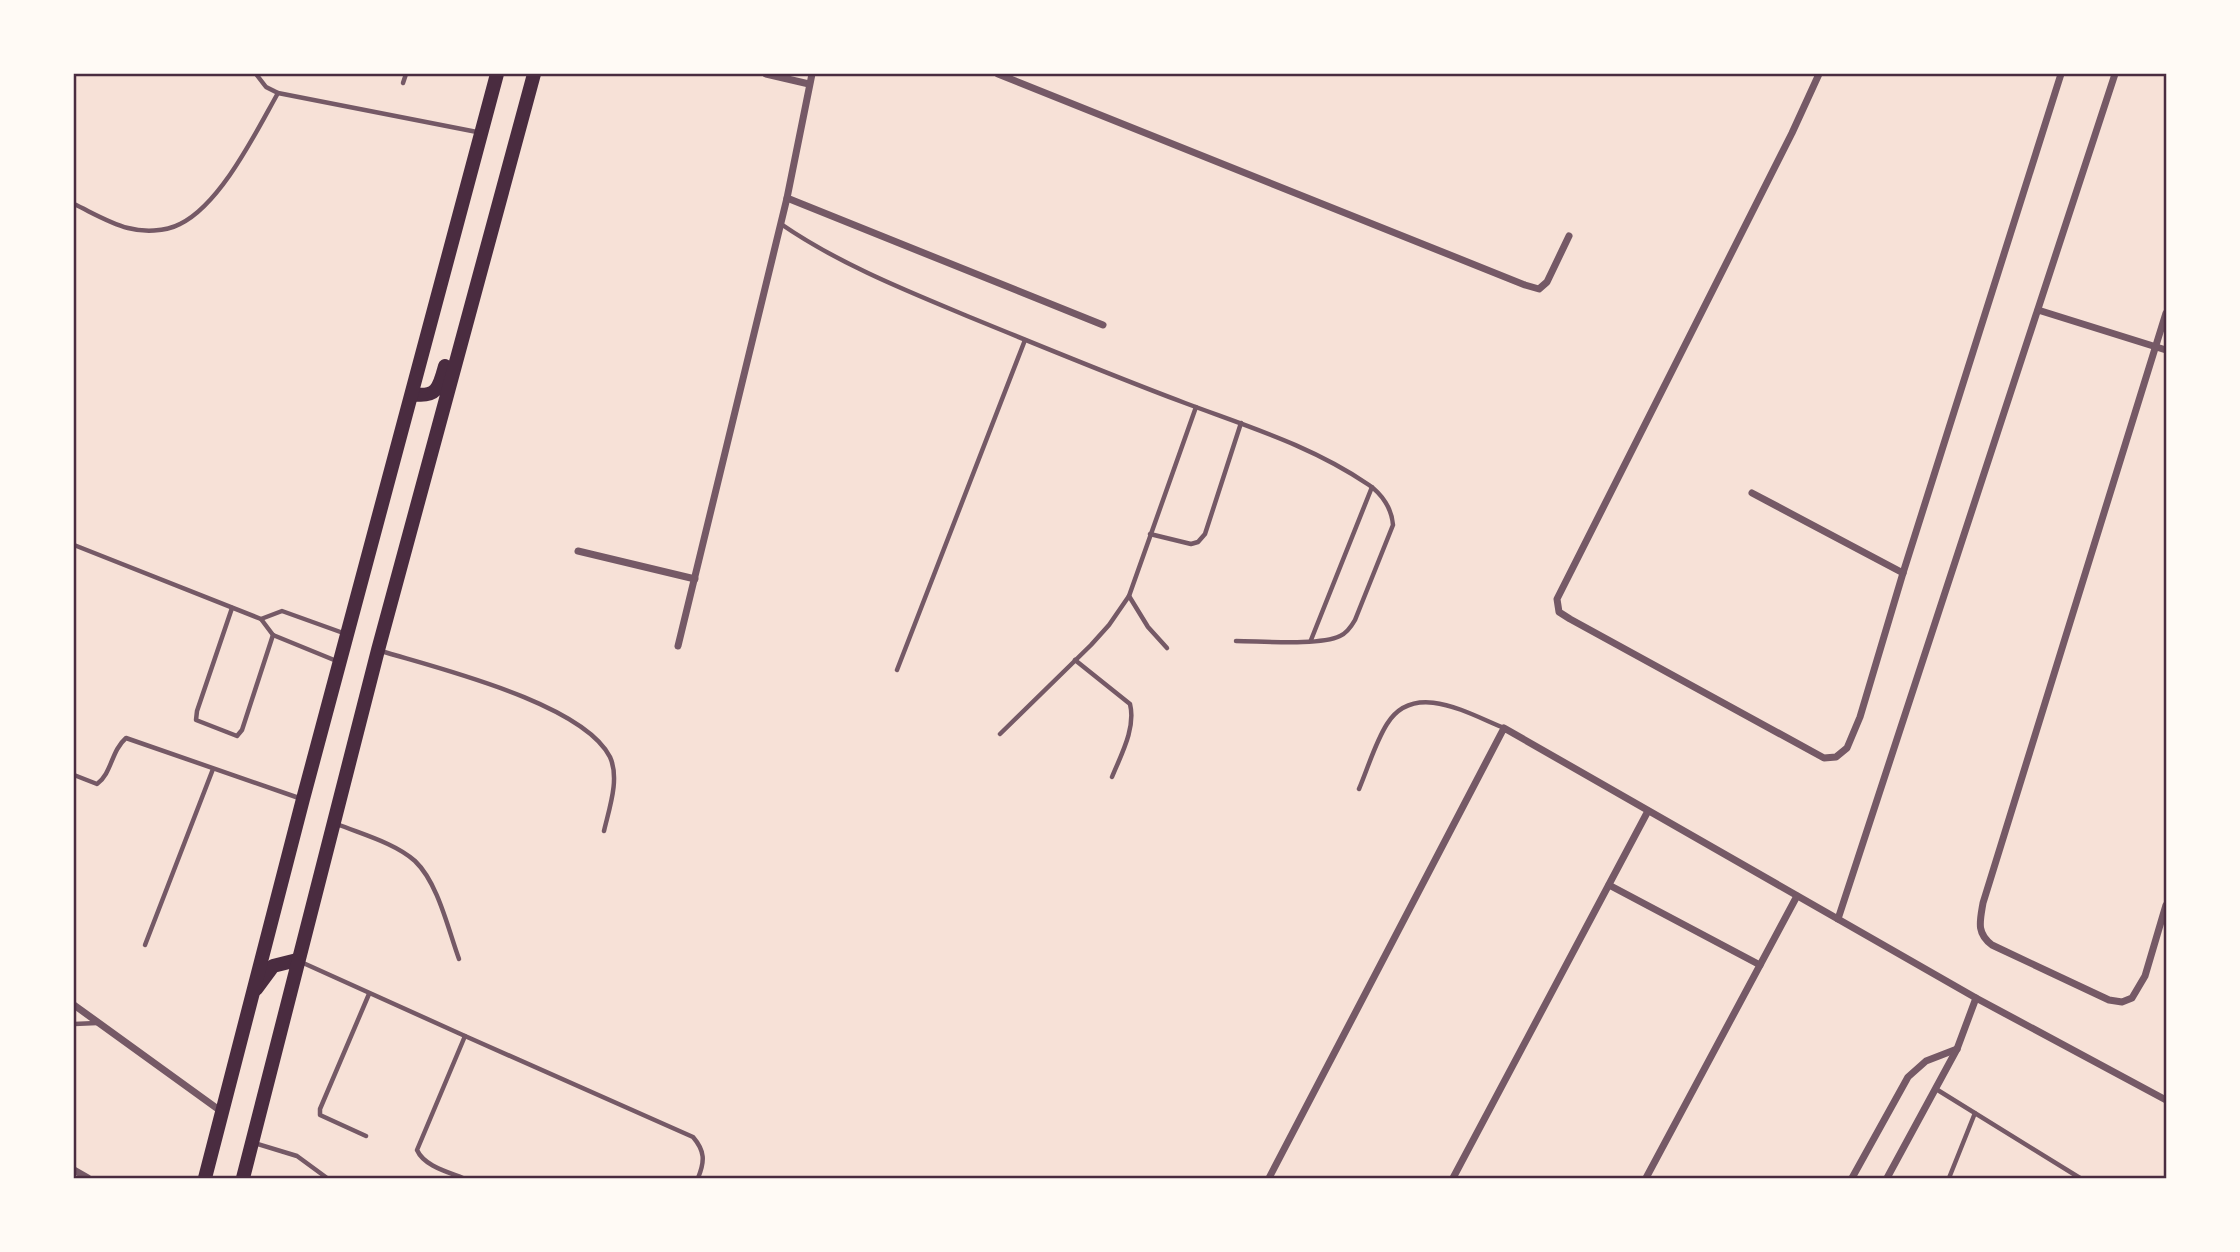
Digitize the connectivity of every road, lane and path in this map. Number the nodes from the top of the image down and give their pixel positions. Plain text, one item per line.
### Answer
1 (256, 74) edge
2 (406, 74) edge
3 (497, 74) edge
4 (534, 74) edge
5 (766, 74) edge
6 (812, 74) edge
7 (998, 74) edge
8 (1819, 74) edge
9 (2062, 74) edge
10 (2115, 74) edge
11 (403, 83) dead end
12 (809, 84) junction
13 (278, 93) junction
14 (480, 133) junction
15 (787, 198) junction
16 (74, 204) edge
17 (781, 224) junction
18 (1569, 236) dead end
19 (2038, 310) junction
20 (2166, 313) edge
21 (467, 320) junction
22 (1103, 325) dead end
23 (1025, 340) junction
24 (2156, 347) junction
25 (2166, 350) edge
26 (412, 394) junction
27 (1196, 407) junction
28 (1241, 423) junction
29 (1371, 487) junction
30 (1752, 494) dead end
31 (1150, 534) junction
32 (74, 545) edge
33 (578, 551) dead end
34 (1903, 573) junction
35 (695, 579) junction
36 (1129, 596) junction
37 (232, 608) junction
38 (261, 620) junction
39 (273, 635) junction
40 (348, 635) junction
41 (1236, 641) dead end
42 (1311, 641) junction
43 (678, 646) dead end
44 (1167, 649) dead end
45 (378, 650) junction
46 (1076, 660) junction
47 (339, 662) junction
48 (897, 670) dead end
49 (1504, 729) junction
50 (1000, 734) dead end
51 (213, 769) junction
52 (74, 775) edge
53 (1112, 777) dead end
54 (1359, 789) dead end
55 (303, 799) junction
56 (1648, 811) junction
57 (333, 822) junction
58 (604, 831) dead end
59 (1609, 885) junction
60 (1797, 896) junction
61 (2166, 905) edge
62 (1838, 919) junction
63 (145, 945) dead end
64 (459, 959) dead end
65 (297, 960) junction
66 (1760, 965) junction
67 (369, 994) junction
68 (1976, 998) junction
69 (250, 999) junction
70 (74, 1005) edge
71 (98, 1023) junction
72 (74, 1024) edge
73 (465, 1036) junction
74 (1957, 1049) junction
75 (1936, 1089) junction
76 (2166, 1100) edge
77 (222, 1112) junction
78 (1975, 1114) junction
79 (366, 1136) dead end
80 (251, 1143) junction
81 (74, 1170) edge
82 (88, 1178) edge
83 (205, 1178) edge
84 (243, 1178) edge
85 (327, 1178) edge
86 (463, 1178) edge
87 (698, 1178) edge
88 (1269, 1178) edge
89 (1453, 1178) edge
90 (1646, 1178) edge
91 (1852, 1178) edge
92 (1887, 1178) edge
93 (1949, 1178) edge
94 (2080, 1178) edge

1 - 13 lane
2 - 11 lane
3 - 14 highway
4 - 21 highway
5 - 12 street
6 - 12 street
7 - 18 street
8 - 34 street
9 - 34 street
10 - 19 street
12 - 15 street
13 - 14 lane
13 - 16 lane
14 - 26 highway
15 - 17 street
15 - 22 street
17 - 23 lane
17 - 35 street
19 - 24 street
19 - 62 street
20 - 24 street
21 - 26 highway
21 - 45 highway
23 - 27 lane
23 - 48 lane
24 - 25 street
24 - 61 street
26 - 40 highway
27 - 28 lane
27 - 31 lane
28 - 29 lane
28 - 31 lane
29 - 42 lane
29 - 42 lane
30 - 34 street
31 - 36 lane
32 - 37 lane
33 - 35 street
35 - 43 street
36 - 44 lane
36 - 46 lane
37 - 38 lane
37 - 39 lane
38 - 39 lane
38 - 40 lane
39 - 47 lane
40 - 47 highway
41 - 42 lane
45 - 57 highway
45 - 58 lane
46 - 50 lane
46 - 53 lane
47 - 55 highway
49 - 54 lane
49 - 56 street
49 - 88 street
51 - 52 lane
51 - 55 lane
51 - 63 lane
55 - 69 highway
56 - 59 street
56 - 60 street
57 - 64 lane
57 - 65 highway
59 - 66 street
59 - 89 street
60 - 62 street
60 - 66 street
62 - 68 street
65 - 67 lane
65 - 69 highway
65 - 80 highway
66 - 90 street
67 - 73 lane
67 - 79 lane
68 - 74 street
68 - 76 street
69 - 77 highway
70 - 71 street
71 - 72 lane
71 - 77 street
73 - 86 lane
73 - 87 lane
74 - 75 street
74 - 91 street
75 - 78 lane
75 - 92 street
77 - 83 highway
78 - 93 lane
78 - 94 lane
80 - 84 highway
80 - 85 lane
81 - 82 street

